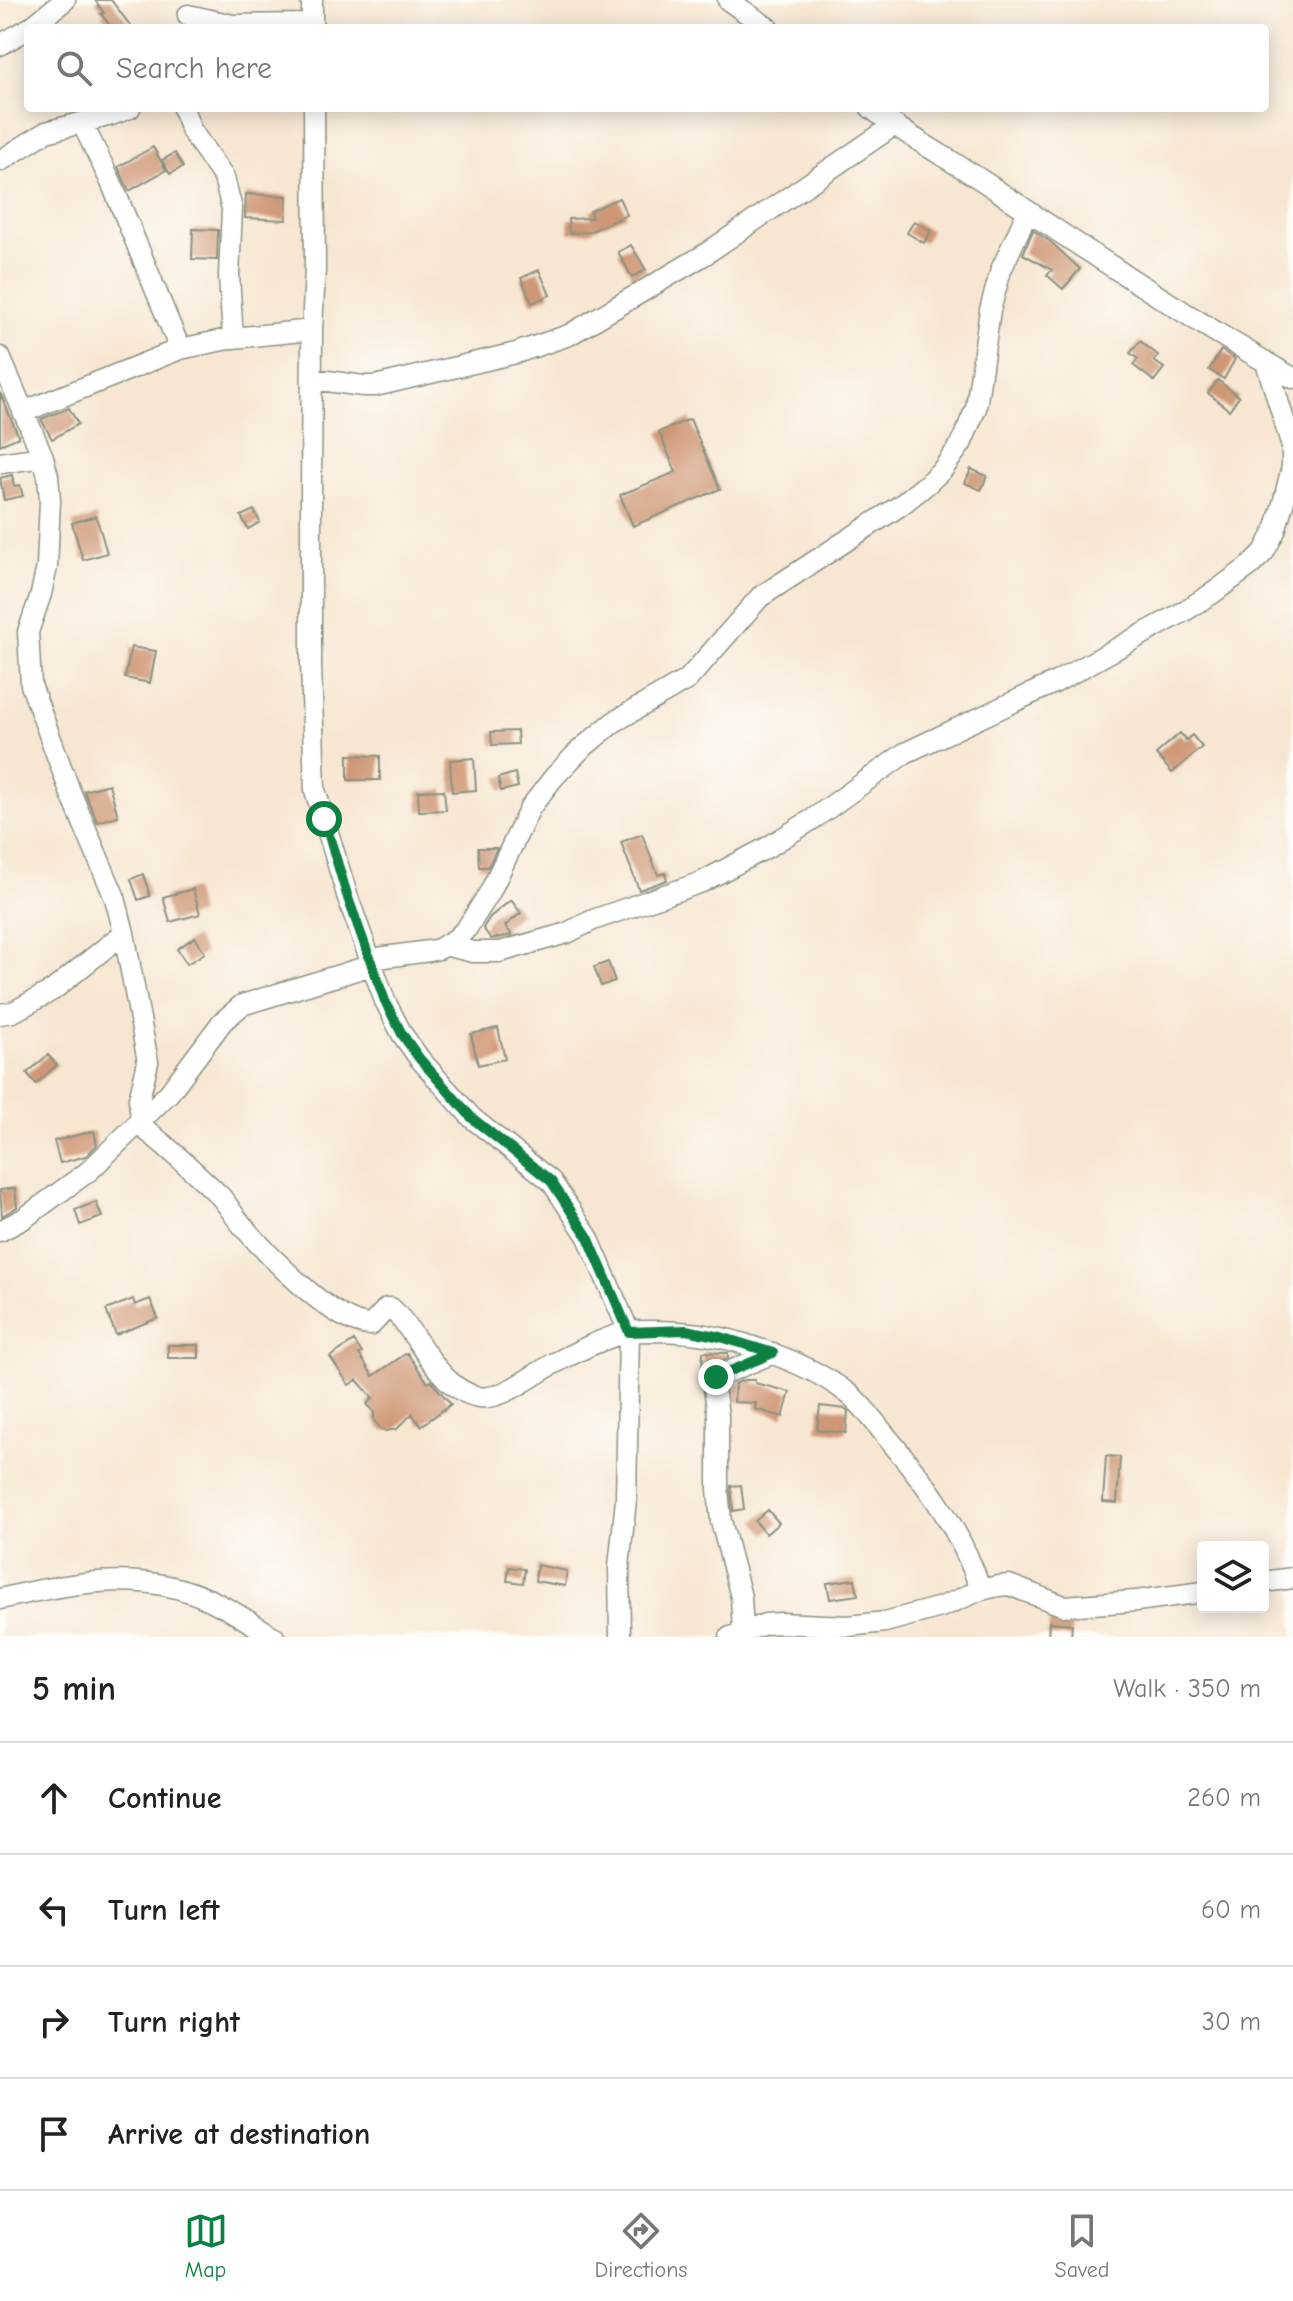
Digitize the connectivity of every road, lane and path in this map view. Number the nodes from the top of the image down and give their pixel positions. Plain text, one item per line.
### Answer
1 (65, 0) edge
2 (312, 0) edge
3 (728, 0) edge
4 (188, 14) edge
5 (35, 24) edge
6 (229, 24) edge
7 (312, 24) edge
8 (762, 24) edge
9 (24, 32) edge
10 (0, 45) edge
11 (117, 112) edge
12 (184, 112) edge
13 (314, 112) edge
14 (876, 112) edge
15 (82, 123) junction
16 (893, 126) junction
17 (0, 161) edge
18 (1028, 211) junction
19 (312, 330) junction
20 (233, 338) junction
21 (180, 349) junction
22 (0, 357) edge
23 (1266, 362) junction
24 (1293, 378) edge
25 (313, 379) junction
26 (23, 412) junction
27 (43, 457) junction
28 (0, 463) edge
29 (124, 933) junction
30 (445, 945) junction
31 (371, 962) junction
32 (0, 1014) edge
33 (139, 1121) junction
34 (0, 1231) edge
35 (629, 1332) junction
36 (773, 1353) junction
37 (1293, 1578) edge
38 (1269, 1581) edge
39 (981, 1590) junction
40 (1197, 1593) edge
41 (0, 1599) edge
42 (737, 1634) edge
43 (274, 1637) edge
44 (620, 1637) edge

1 - 5 street
2 - 7 street
3 - 8 street
4 - 6 street
9 - 10 street
11 - 15 street
12 - 20 street
13 - 19 street
14 - 16 street
15 - 17 street
15 - 21 street
16 - 18 street
16 - 25 street
18 - 23 street
18 - 30 street
19 - 20 street
19 - 25 street
20 - 21 street
21 - 26 street
22 - 26 street
23 - 24 street
23 - 30 street
25 - 31 street
26 - 27 street
27 - 28 street
27 - 29 street
29 - 32 street
29 - 33 street
30 - 31 street
31 - 33 street
31 - 35 street
33 - 34 street
33 - 35 street
35 - 36 street
35 - 44 street
36 - 39 street
36 - 42 street
37 - 38 street
39 - 40 street
39 - 42 street
41 - 43 street

